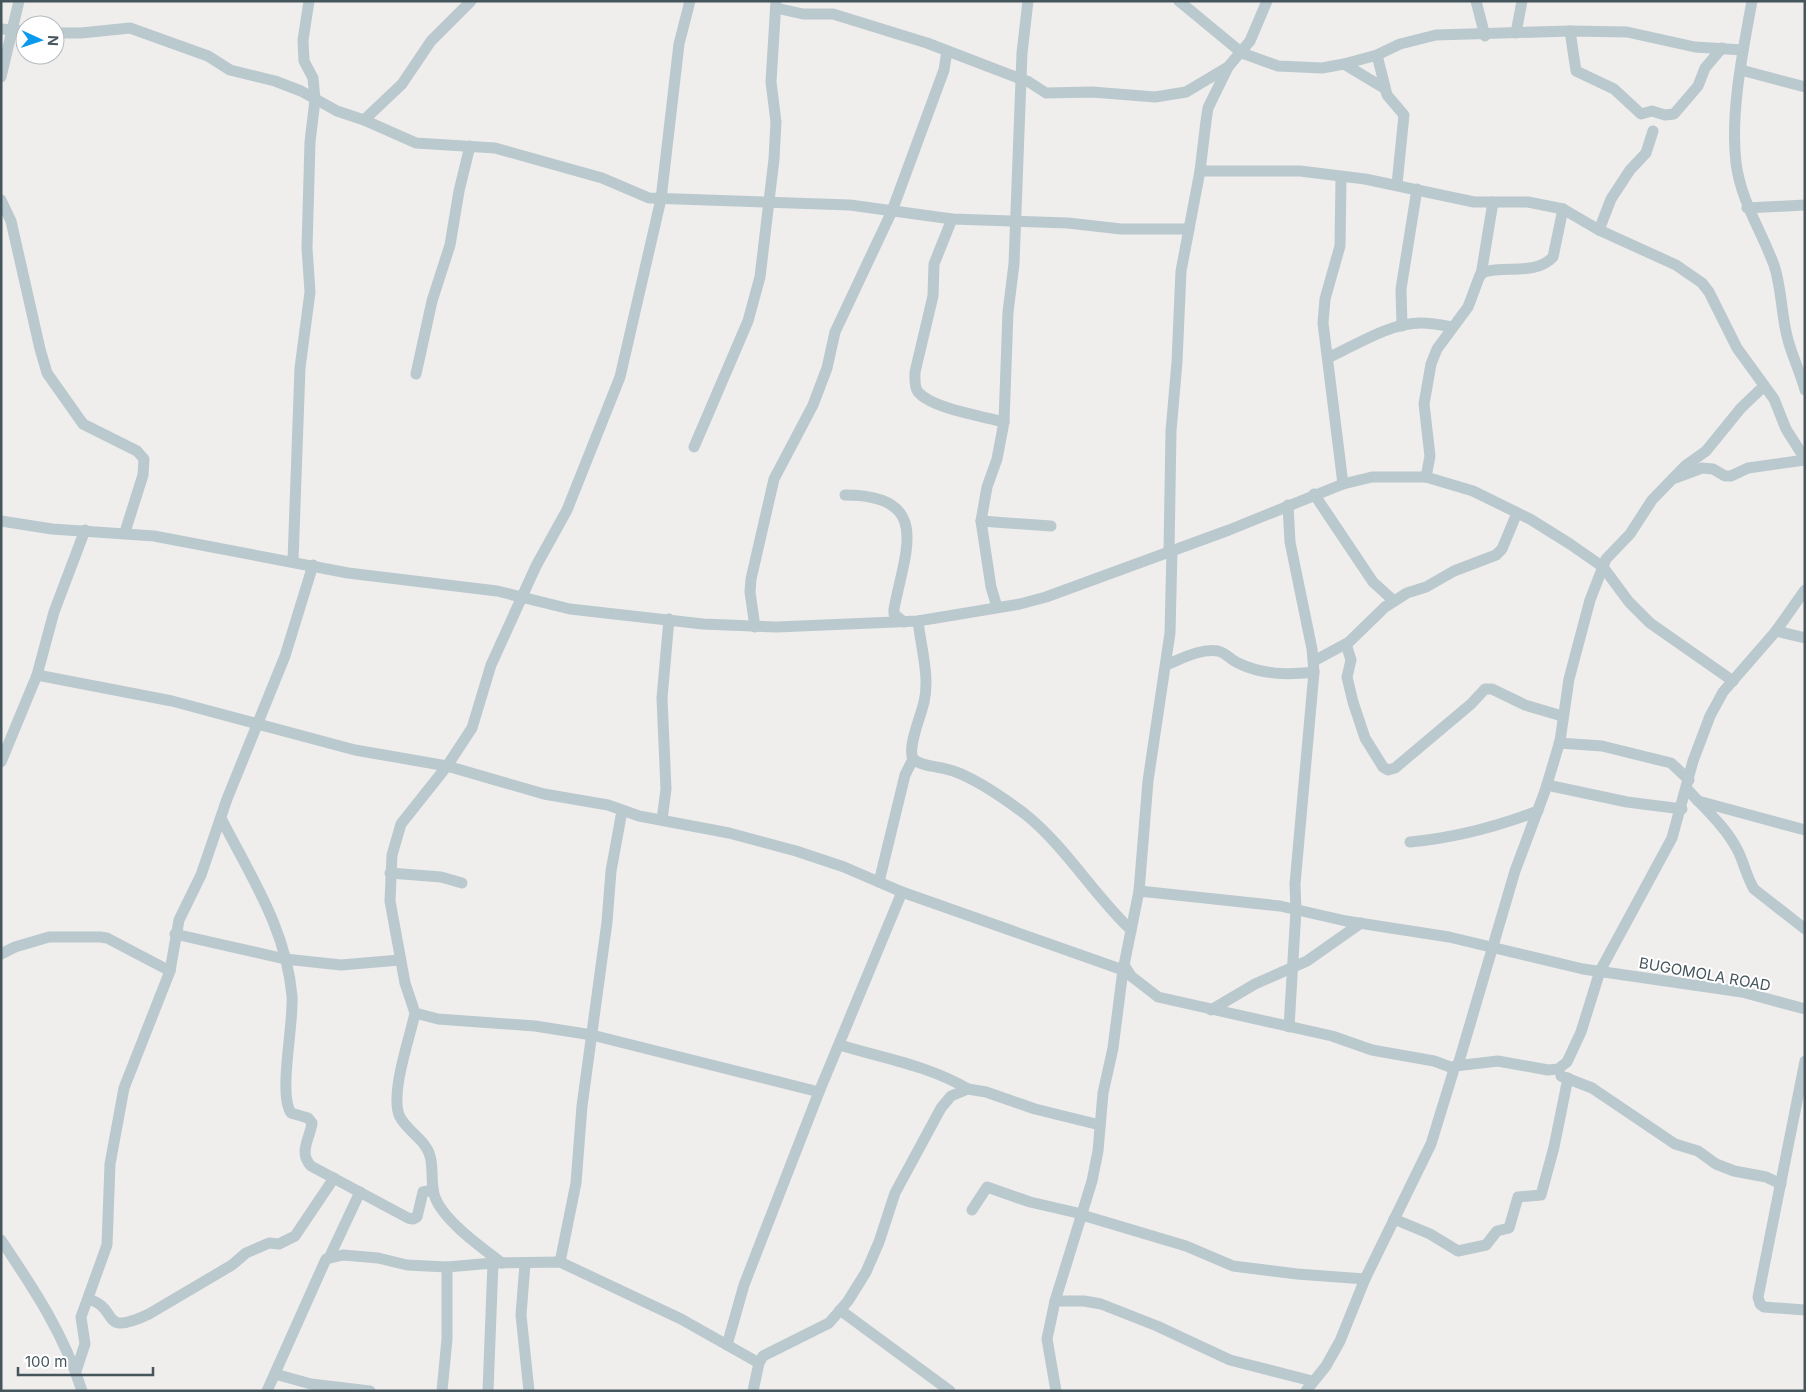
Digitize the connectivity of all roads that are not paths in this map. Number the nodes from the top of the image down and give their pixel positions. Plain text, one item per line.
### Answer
1 (19, 1) edge
2 (309, 1) edge
3 (470, 1) edge
4 (690, 1) edge
5 (1028, 1) edge
6 (1179, 1) edge
7 (1476, 1) edge
8 (1522, 1) edge
9 (1752, 1) edge
10 (1266, 2) edge
11 (776, 4) edge
12 (19, 15) edge
13 (1, 29) edge
14 (15, 30) edge
15 (1570, 31) junction
16 (65, 33) edge
17 (1516, 33) junction
18 (1485, 36) junction
19 (15, 40) edge
20 (1722, 48) junction
21 (1743, 50) junction
22 (947, 52) junction
23 (1242, 53) junction
24 (1377, 55) junction
25 (1344, 64) junction
26 (1228, 67) junction
27 (1741, 70) junction
28 (1, 77) edge
29 (1022, 79) junction
30 (1805, 87) edge
31 (1384, 88) junction
32 (315, 100) junction
33 (364, 120) junction
34 (1653, 130) dead end
35 (470, 146) junction
36 (1200, 171) junction
37 (1341, 176) junction
38 (1398, 184) junction
39 (1417, 189) junction
40 (661, 199) junction
41 (1, 200) edge
42 (770, 201) junction
43 (1493, 202) junction
44 (1805, 205) edge
45 (1747, 208) junction
46 (1563, 209) junction
47 (892, 211) junction
48 (952, 219) junction
49 (1015, 221) junction
50 (1189, 229) junction
51 (1599, 230) junction
52 (1481, 275) junction
53 (1402, 326) junction
54 (1452, 327) junction
55 (1328, 358) junction
56 (416, 374) dead end
57 (1764, 386) junction
58 (1805, 390) edge
59 (1004, 422) junction
60 (694, 447) dead end
61 (1805, 459) edge
62 (1426, 477) junction
63 (1671, 479) junction
64 (1343, 484) junction
65 (845, 494) dead end
66 (1314, 494) junction
67 (1288, 504) junction
68 (1517, 513) junction
69 (1, 521) edge
70 (980, 521) junction
71 (1051, 526) dead end
72 (85, 530) junction
73 (126, 532) junction
74 (1170, 551) junction
75 (293, 560) junction
76 (313, 565) junction
77 (1603, 567) junction
78 (1805, 590) edge
79 (523, 598) junction
80 (1394, 601) junction
81 (997, 607) junction
82 (669, 619) junction
83 (918, 621) junction
84 (904, 622) junction
85 (755, 627) junction
86 (1776, 631) junction
87 (1805, 638) edge
88 (1346, 644) junction
89 (1166, 665) junction
90 (1314, 666) junction
91 (37, 675) junction
92 (1734, 680) junction
93 (1562, 716) junction
94 (259, 723) junction
95 (1559, 743) junction
96 (912, 759) junction
97 (1, 762) edge
98 (447, 766) junction
99 (1547, 785) junction
100 (1688, 785) junction
101 (1698, 801) junction
102 (1682, 809) junction
103 (622, 811) junction
104 (1538, 811) junction
105 (222, 820) junction
106 (662, 820) junction
107 (1805, 830) edge
108 (1410, 842) dead end
109 (390, 873) junction
110 (879, 882) junction
111 (462, 883) dead end
112 (1139, 891) junction
113 (902, 892) junction
114 (1296, 910) junction
115 (1361, 922) junction
116 (1805, 929) edge
117 (1131, 930) junction
118 (175, 934) junction
119 (1492, 947) junction
120 (1, 954) edge
121 (285, 959) junction
122 (400, 960) junction
123 (1123, 967) junction
124 (1293, 967) junction
125 (170, 971) junction
126 (1600, 971) junction
127 (1805, 1009) edge
128 (1211, 1010) junction
129 (415, 1013) junction
130 (1289, 1027) junction
131 (592, 1035) junction
132 (840, 1045) junction
133 (1805, 1062) edge
134 (1456, 1067) junction
135 (1548, 1070) junction
136 (1568, 1078) junction
137 (968, 1089) junction
138 (819, 1092) junction
139 (1100, 1125) junction
140 (334, 1178) junction
141 (1781, 1184) junction
142 (433, 1190) junction
143 (360, 1192) junction
144 (972, 1210) dead end
145 (1082, 1214) junction
146 (1394, 1219) junction
147 (1, 1240) edge
148 (329, 1258) junction
149 (560, 1262) junction
150 (498, 1263) junction
151 (525, 1264) junction
152 (447, 1267) junction
153 (1365, 1279) junction
154 (88, 1299) junction
155 (1055, 1301) junction
156 (840, 1310) junction
157 (1805, 1310) edge
158 (727, 1345) junction
159 (759, 1363) junction
160 (76, 1371) junction
161 (275, 1374) junction
162 (1309, 1386) edge
163 (82, 1391) edge
164 (267, 1391) edge
165 (370, 1391) edge
166 (442, 1391) edge
167 (488, 1391) edge
168 (529, 1391) edge
169 (753, 1391) edge
170 (950, 1391) edge
171 (1056, 1391) edge

1 - 12 street
2 - 32 street
3 - 33 street
4 - 40 street
5 - 29 street
6 - 23 street
7 - 18 street
8 - 17 street
9 - 21 street
10 - 23 street
11 - 22 street
11 - 42 street
13 - 14 street
15 - 17 street
15 - 20 street
15 - 20 street
16 - 32 street
17 - 18 street
18 - 24 street
19 - 28 street
20 - 21 street
21 - 27 street
22 - 29 street
22 - 47 street
23 - 25 street
23 - 26 street
24 - 25 street
24 - 31 street
25 - 31 street
26 - 29 street
26 - 36 street
27 - 30 street
27 - 45 street
29 - 49 street
31 - 38 street
32 - 33 street
32 - 75 street
33 - 35 street
34 - 51 street
35 - 40 street
35 - 56 street
36 - 37 street
36 - 50 street
37 - 38 street
37 - 55 street
38 - 39 street
39 - 43 street
39 - 53 street
40 - 42 street
40 - 79 street
41 - 73 street
42 - 47 street
42 - 60 street
43 - 46 street
43 - 52 street
44 - 45 street
45 - 58 street
46 - 51 street
46 - 52 street
47 - 48 street
47 - 85 street
48 - 49 street
48 - 59 street
49 - 50 street
49 - 59 street
50 - 74 street
51 - 57 street
52 - 54 street
53 - 54 street
53 - 55 street
54 - 62 street
55 - 64 street
57 - 61 street
57 - 63 street
59 - 70 street
61 - 63 street
62 - 64 street
62 - 68 street
63 - 77 street
64 - 66 street
65 - 84 street
66 - 67 street
66 - 80 street
67 - 74 street
67 - 90 street
68 - 77 street
68 - 80 street
69 - 72 street
70 - 71 street
70 - 81 street
72 - 73 street
72 - 91 street
73 - 75 street
74 - 81 street
74 - 89 street
75 - 76 street
76 - 79 street
76 - 94 street
77 - 92 street
77 - 93 street
78 - 86 street
79 - 82 street
79 - 98 street
80 - 88 street
81 - 83 street
82 - 85 street
82 - 106 street
83 - 84 street
83 - 96 street
84 - 85 street
86 - 87 street
86 - 92 street
88 - 90 street
88 - 93 street
89 - 90 street
89 - 112 street
90 - 114 street
91 - 94 street
91 - 97 street
92 - 100 street
93 - 95 street
94 - 98 street
94 - 105 street
95 - 99 street
95 - 100 street
96 - 110 street
96 - 117 street
98 - 103 street
98 - 109 street
99 - 102 street
99 - 104 street
100 - 101 street
100 - 102 street
101 - 107 street
101 - 116 street
102 - 126 street
103 - 106 street
103 - 131 street
104 - 108 street
104 - 119 street
105 - 118 street
105 - 121 street
106 - 110 street
109 - 111 street
109 - 122 street
110 - 113 street
112 - 114 street, BUGOMOLA ROAD
112 - 117 street
113 - 123 street
113 - 132 street
114 - 115 street, BUGOMOLA ROAD
114 - 124 street
115 - 119 street, BUGOMOLA ROAD
115 - 124 street
117 - 123 street
118 - 121 street
118 - 125 street
119 - 126 street, BUGOMOLA ROAD
119 - 134 street
120 - 125 street
121 - 122 street
121 - 140 street
122 - 129 street
123 - 128 street
123 - 139 street
124 - 128 street
124 - 130 street
125 - 154 street
126 - 127 street, BUGOMOLA ROAD
126 - 135 street
128 - 130 street
129 - 131 street
129 - 142 street
130 - 134 street
131 - 138 street
131 - 149 street
132 - 137 street
132 - 138 street
133 - 141 street
134 - 135 street
134 - 146 street
135 - 136 street
136 - 141 street
136 - 146 street
137 - 139 street
137 - 156 street
138 - 158 street
139 - 145 street
140 - 143 street
140 - 154 street
141 - 157 street
142 - 143 street
142 - 150 street
143 - 148 street
144 - 145 street
145 - 153 street
145 - 155 street
146 - 153 street
147 - 160 street
148 - 152 street
148 - 161 street
149 - 151 street
149 - 158 street
150 - 151 street
150 - 152 street
150 - 167 street
151 - 168 street
152 - 166 street
153 - 162 street
154 - 160 street
155 - 162 street
155 - 171 street
156 - 159 street
156 - 170 street
158 - 159 street
159 - 169 street
160 - 163 street
161 - 164 street
161 - 165 street

